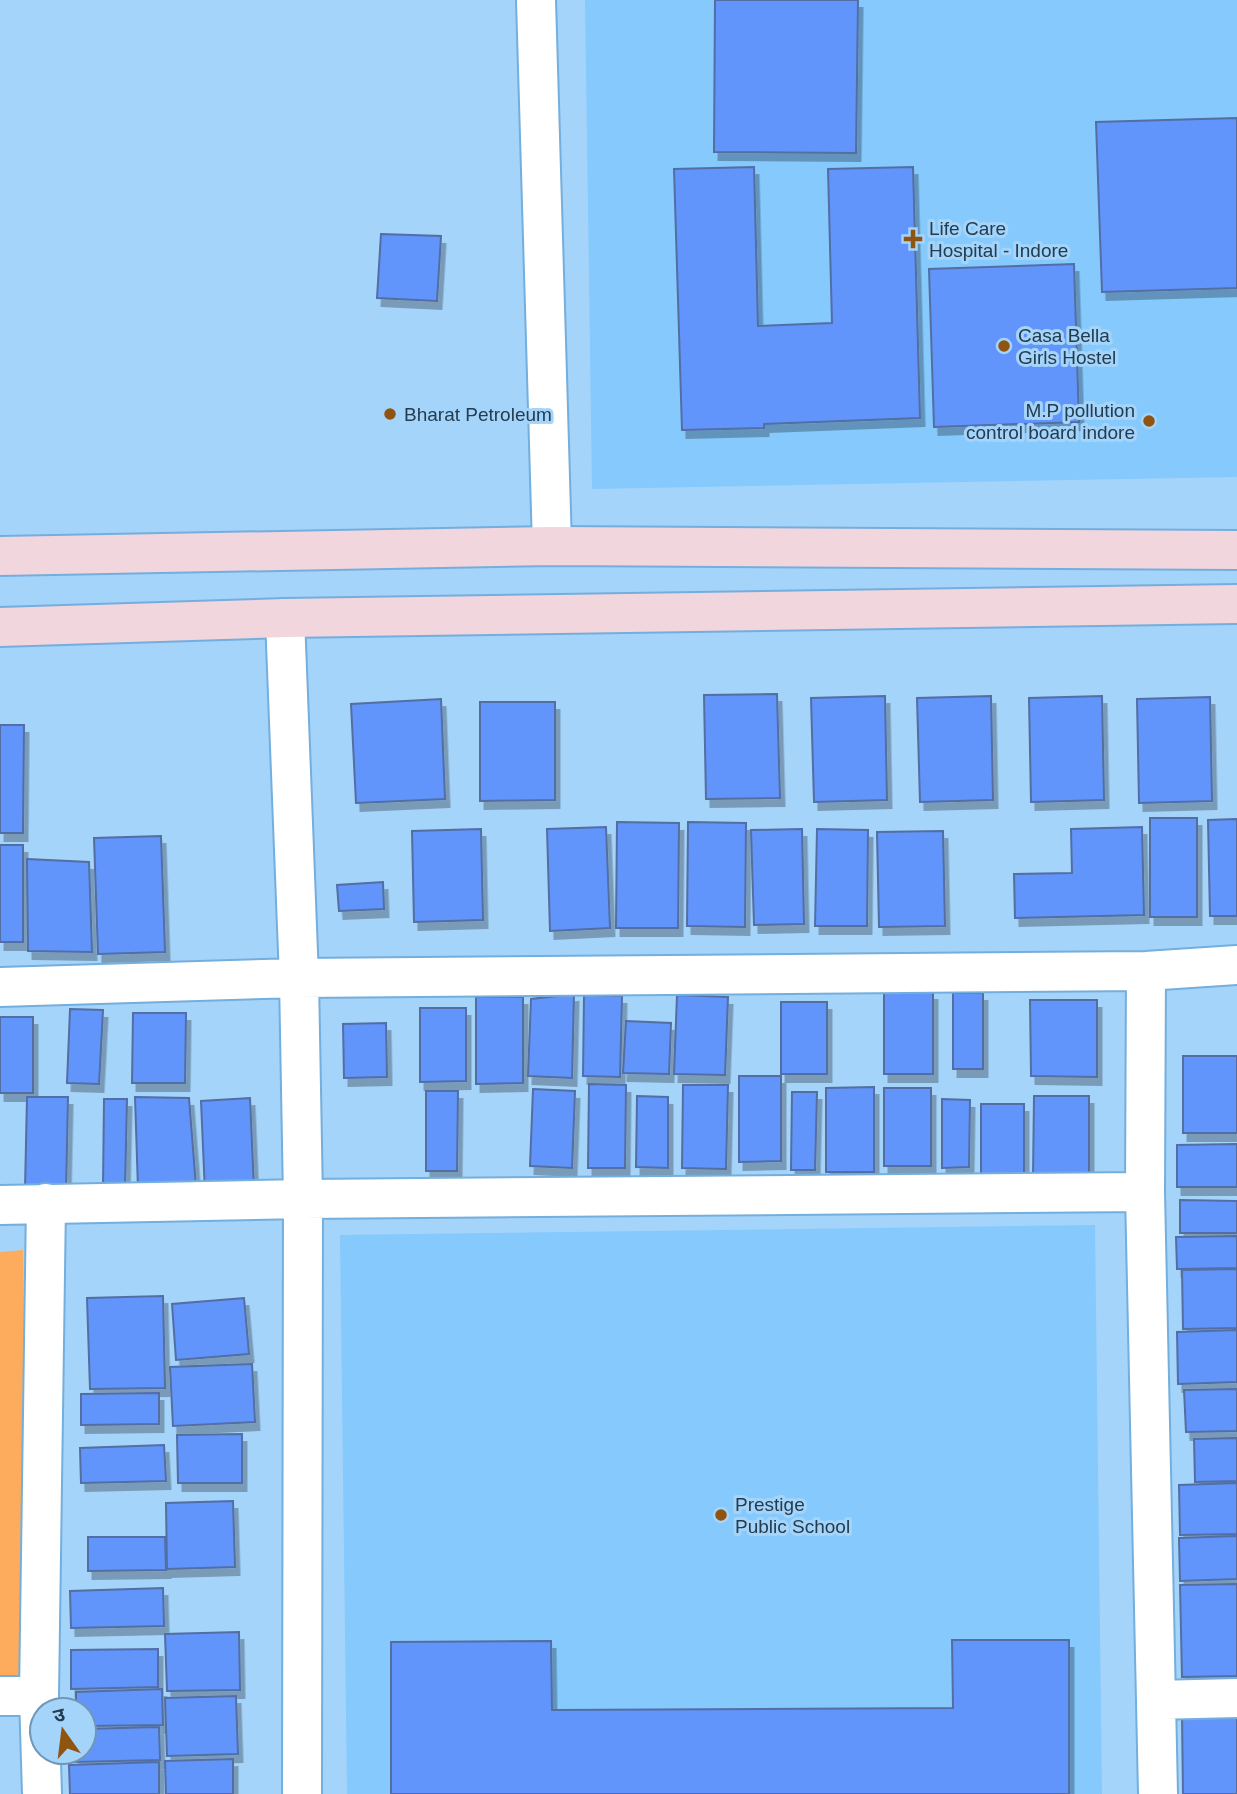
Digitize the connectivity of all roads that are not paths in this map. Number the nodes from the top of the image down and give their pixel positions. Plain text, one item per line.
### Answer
1 (536, 0) edge
2 (552, 545) junction
3 (1237, 550) edge
4 (0, 556) edge
5 (1237, 604) edge
6 (285, 618) junction
7 (0, 627) edge
8 (1237, 965) edge
9 (1146, 971) junction
10 (299, 978) junction
11 (0, 987) edge
12 (1145, 1192) junction
13 (303, 1199) junction
14 (46, 1203) junction
15 (0, 1205) edge
16 (0, 1696) edge
17 (28, 1696) edge
18 (39, 1696) edge
19 (1237, 1698) edge
20 (1156, 1700) junction
21 (41, 1766) edge
22 (42, 1794) edge
23 (302, 1794) edge
24 (1158, 1794) edge

1 - 2 street
2 - 3 main road
2 - 4 main road
5 - 6 main road
6 - 7 main road
6 - 10 street
8 - 9 street
9 - 10 street
9 - 12 street
10 - 11 street
10 - 13 street
12 - 13 street
12 - 20 street
13 - 14 street
13 - 23 street
14 - 15 street
14 - 18 street
16 - 17 street
19 - 20 street
20 - 24 street
21 - 22 street

